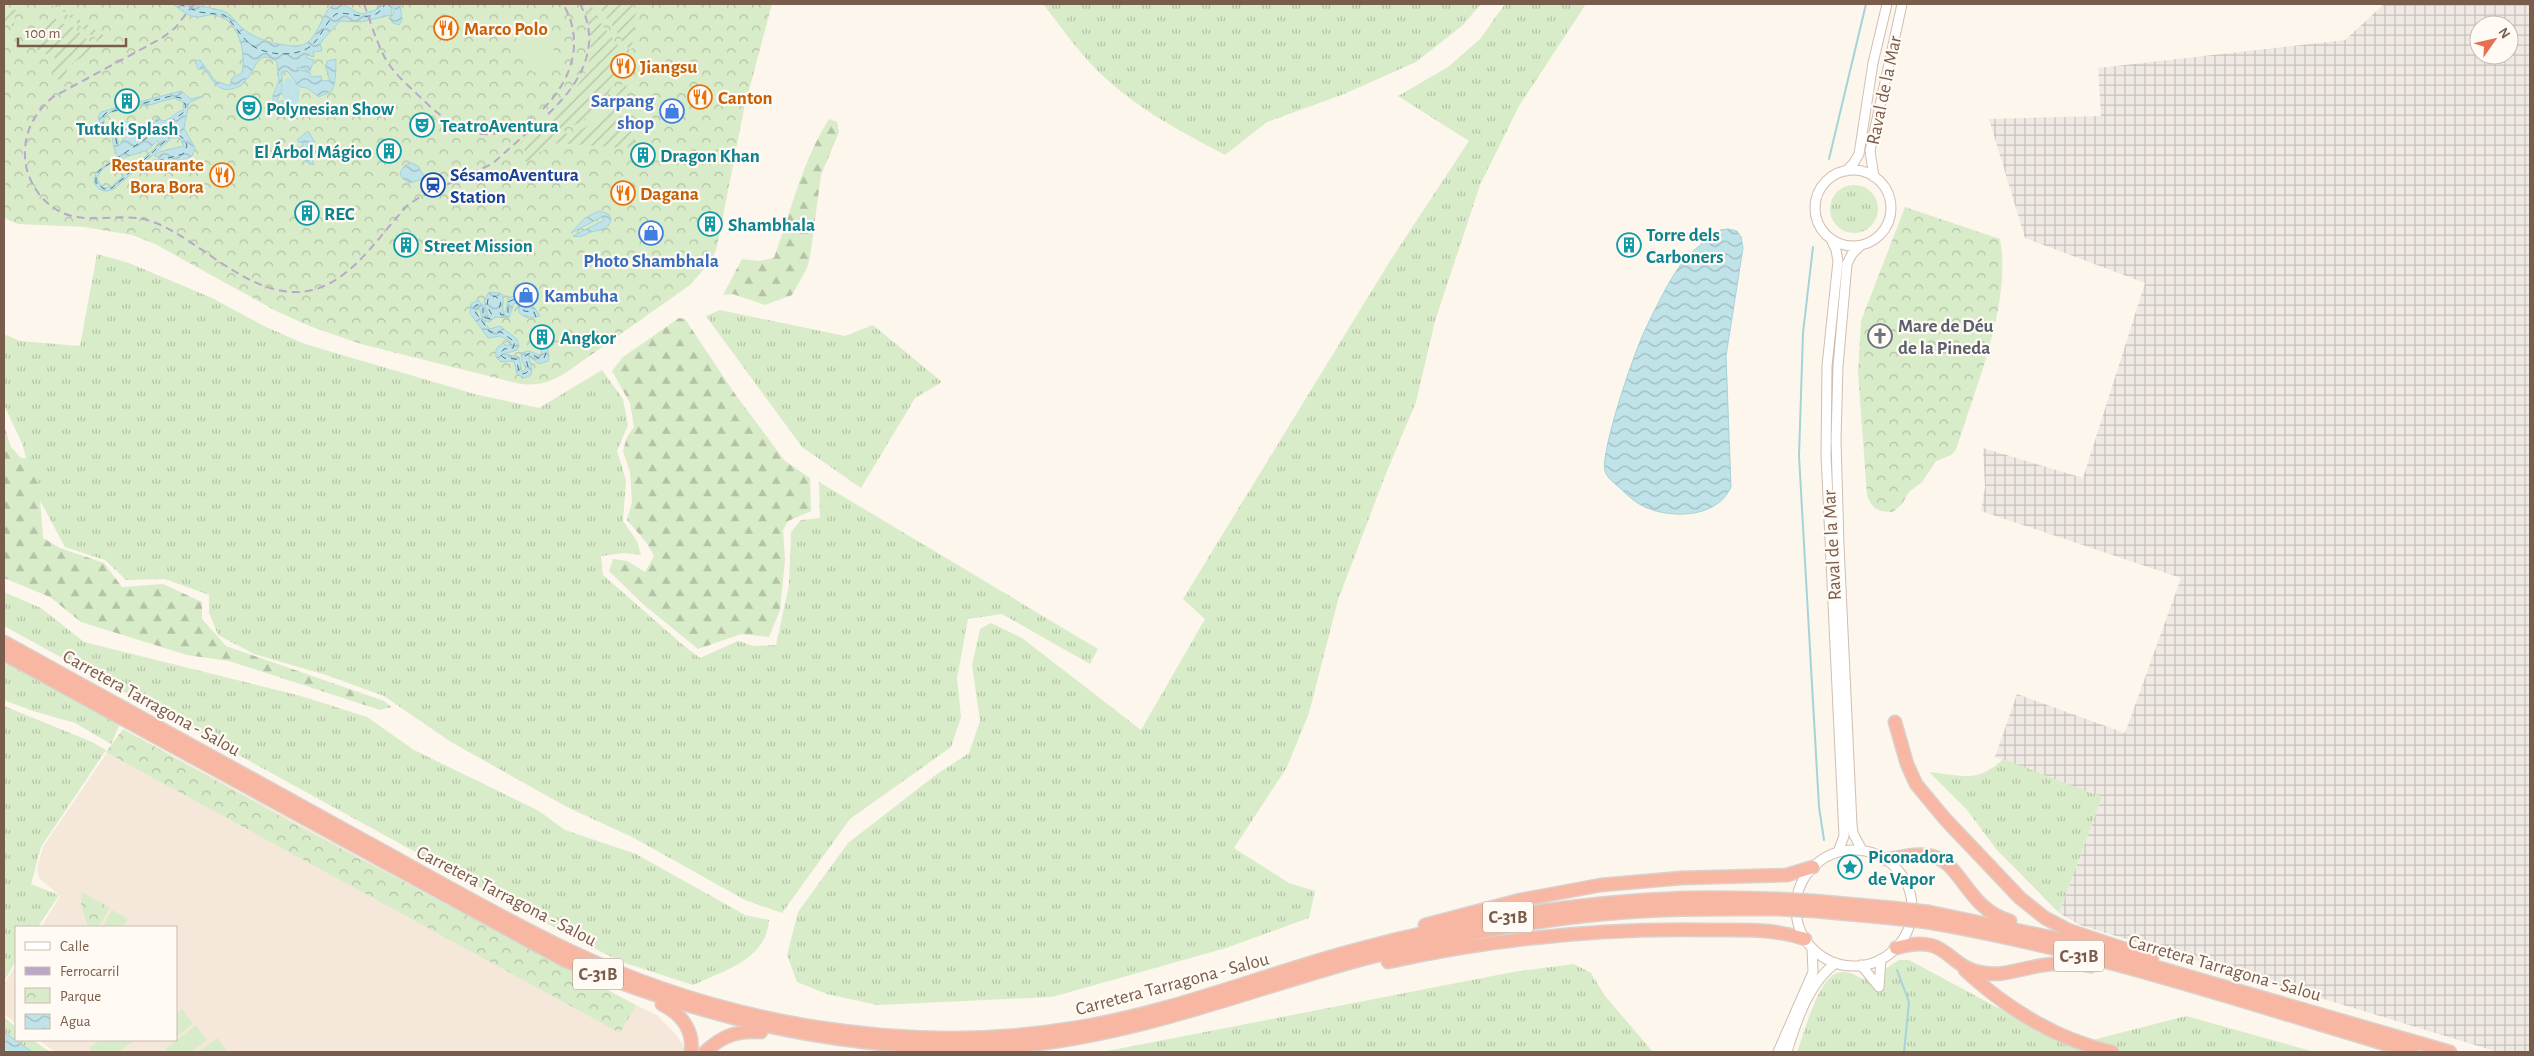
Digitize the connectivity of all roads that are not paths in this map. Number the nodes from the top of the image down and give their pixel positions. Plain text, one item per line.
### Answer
1 (1887, 4) edge
2 (1902, 4) edge
3 (1845, 171) junction
4 (1874, 177) junction
5 (1830, 239) junction
6 (1860, 246) junction
7 (4, 642) edge
8 (4, 654) edge
9 (1895, 722) dead end
10 (1862, 850) junction
11 (1838, 852) junction
12 (1886, 859) junction
13 (1813, 867) junction
14 (1778, 904) junction
15 (1809, 944) junction
16 (1896, 948) junction
17 (1942, 950) junction
18 (1882, 959) junction
19 (2159, 961) junction
20 (1836, 963) junction
21 (1861, 965) junction
22 (1245, 984) junction
23 (631, 988) junction
24 (1256, 992) junction
25 (2228, 992) junction
26 (831, 1038) junction
27 (692, 1052) edge
28 (705, 1052) edge
29 (1778, 1052) edge
30 (1787, 1052) edge
31 (2112, 1052) edge
32 (2412, 1052) edge
33 (2450, 1052) edge

1 - 3 street, Raval de la Mar
2 - 4 street, Raval de la Mar
3 - 4 street
3 - 5 street, Raval de la Mar
4 - 6 street, Raval de la Mar
5 - 6 street
5 - 11 street, Raval de la Mar
6 - 10 street, Raval de la Mar
7 - 22 highway, Carretera Tarragona - Salou / C-31B
8 - 23 highway, Carretera Tarragona - Salou / C-31B
9 - 19 highway
10 - 11 street
10 - 12 street
11 - 13 street
12 - 16 street
12 - 19 highway
13 - 15 street
13 - 22 highway
14 - 22 highway, Carretera Tarragona - Salou / C-31B
14 - 24 highway, Carretera Tarragona - Salou / C-31B
14 - 25 highway, Carretera Tarragona - Salou / C-31B, bridge
15 - 20 street
15 - 24 highway
15 - 29 street
16 - 17 highway
16 - 18 street
17 - 25 highway
17 - 31 highway
18 - 21 street
18 - 21 street
19 - 25 highway
20 - 21 street
20 - 30 street
23 - 26 highway, Carretera Tarragona - Salou / C-31B
23 - 27 highway
24 - 26 highway, Carretera Tarragona - Salou / C-31B
25 - 32 highway, Carretera Tarragona - Salou / C-31B
25 - 33 highway, Carretera Tarragona - Salou / C-31B
26 - 28 highway

